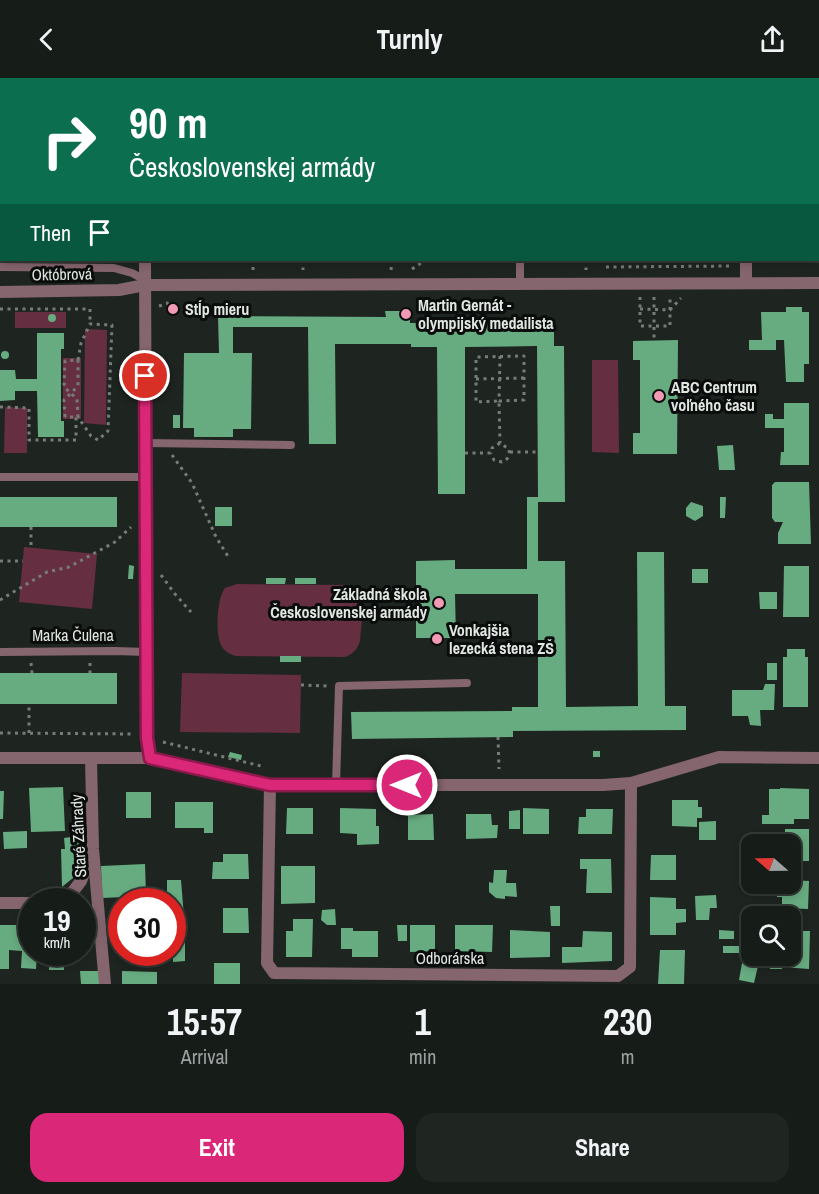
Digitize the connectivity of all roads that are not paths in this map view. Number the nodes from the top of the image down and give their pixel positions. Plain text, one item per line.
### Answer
1 (145, 261) edge
2 (520, 261) edge
3 (746, 261) edge
4 (0, 267) edge
5 (145, 283) junction
6 (520, 283) junction
7 (746, 283) junction
8 (819, 283) edge
9 (0, 292) edge
10 (145, 444) junction
11 (291, 445) dead end
12 (0, 477) edge
13 (146, 477) junction
14 (0, 652) edge
15 (146, 652) junction
16 (467, 683) dead end
17 (0, 758) edge
18 (91, 758) junction
19 (150, 758) junction
20 (819, 758) edge
21 (631, 783) junction
22 (270, 785) junction
23 (336, 785) junction
24 (93, 849) junction
25 (76, 888) edge
26 (0, 903) edge
27 (18, 903) edge
28 (105, 984) edge

1 - 5 street
2 - 6 lane
3 - 7 street
4 - 5 lane, Októbrová
5 - 6 street, Októbrová
5 - 9 street, Októbrová
5 - 10 street
6 - 7 street, Októbrová
7 - 8 street, Októbrová
10 - 11 lane
10 - 13 street
12 - 13 lane
13 - 15 street
14 - 15 lane, Marka Čulena
15 - 19 street
16 - 23 lane
17 - 18 street
18 - 19 street
18 - 24 street, Staré Záhrady
19 - 22 street
20 - 21 street
21 - 22 street, Odborárska
21 - 23 street
22 - 23 street
24 - 25 street
24 - 28 street, Staré Záhrady
26 - 27 street

